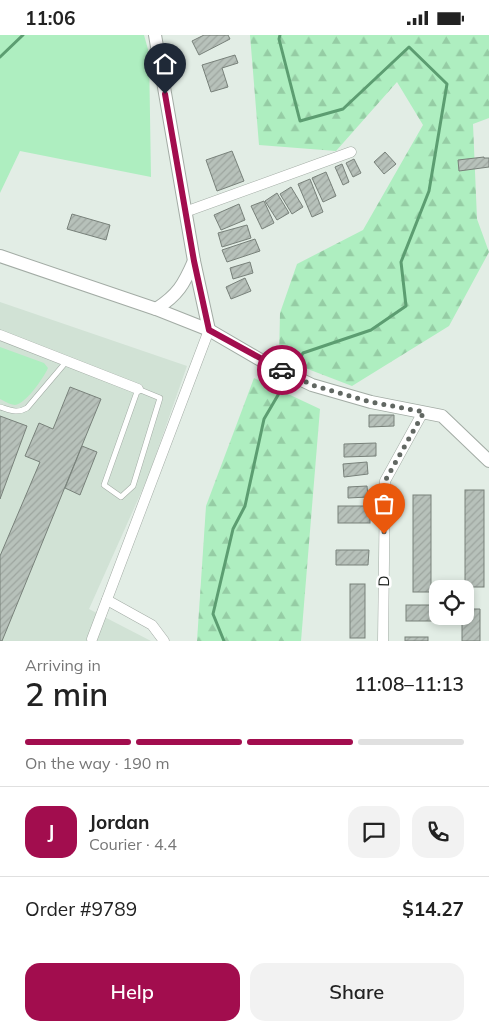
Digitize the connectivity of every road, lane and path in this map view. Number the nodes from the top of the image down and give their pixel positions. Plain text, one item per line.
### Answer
1 (155, 35) edge
2 (351, 152) dead end
3 (185, 212) junction
4 (0, 256) edge
5 (194, 261) junction
6 (156, 309) junction
7 (209, 330) junction
8 (0, 335) edge
9 (67, 361) junction
10 (138, 389) junction
11 (0, 407) edge
12 (424, 412) junction
13 (489, 461) edge
14 (107, 600) junction
15 (92, 639) dead end
16 (164, 641) edge
17 (383, 641) edge

1 - 3 street
2 - 3 street
3 - 5 street
4 - 6 street
5 - 6 street
5 - 7 street
6 - 7 street
7 - 12 street
7 - 14 street
8 - 9 street
9 - 10 street
9 - 11 lane
10 - 10 lane
12 - 13 street
12 - 17 street, D
14 - 15 street
14 - 16 street

